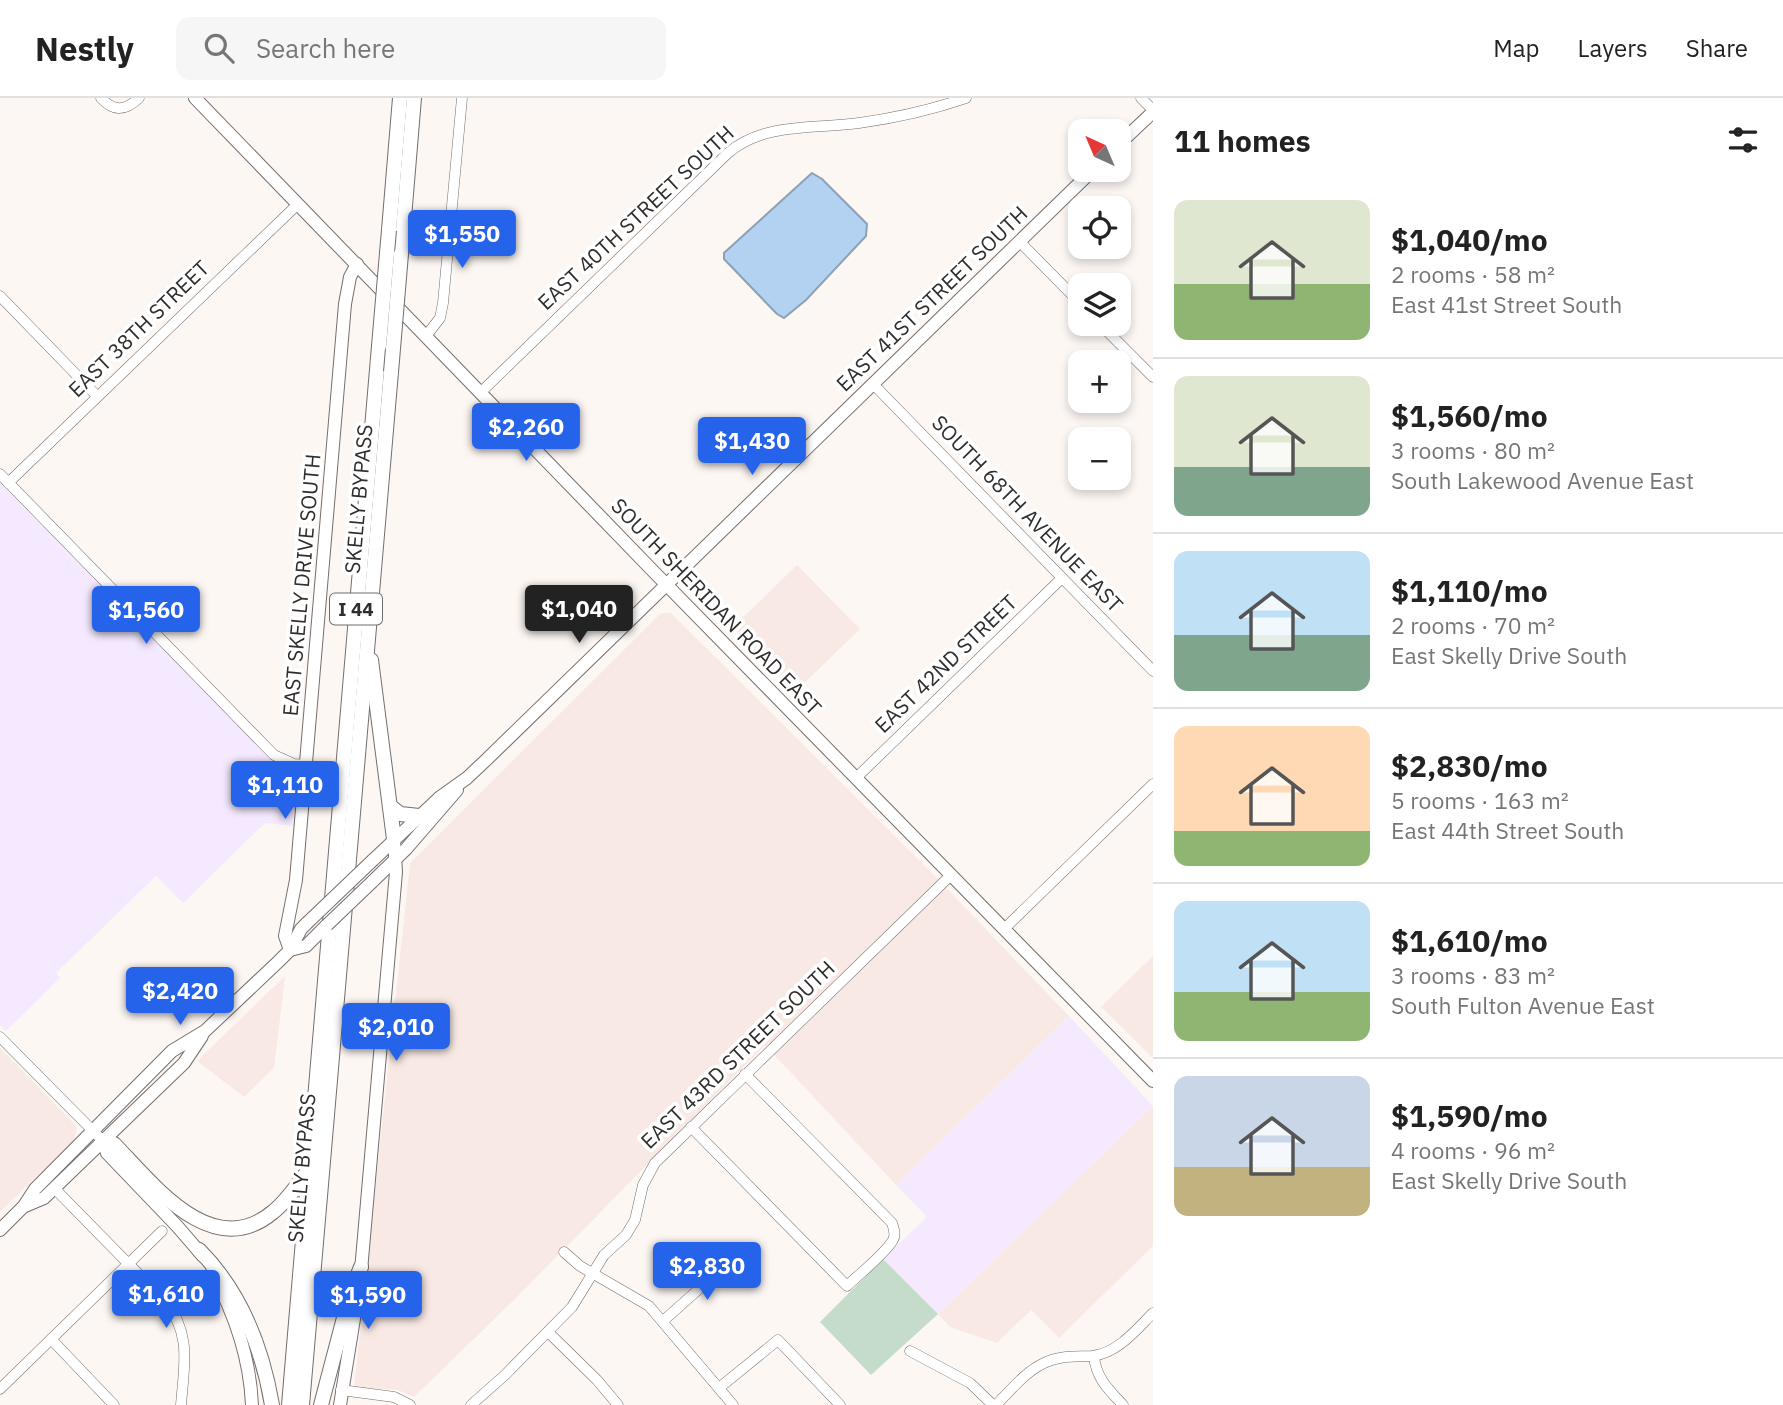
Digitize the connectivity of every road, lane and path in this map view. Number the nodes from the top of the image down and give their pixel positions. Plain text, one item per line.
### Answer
1 (101, 98) edge
2 (139, 98) edge
3 (195, 98) edge
4 (391, 98) edge
5 (400, 98) edge
6 (414, 98) edge
7 (462, 98) edge
8 (966, 98) edge
9 (1141, 98) edge
10 (1153, 111) edge
11 (1131, 132) edge
12 (1080, 182) edge
13 (298, 204) junction
14 (389, 230) junction
15 (1019, 241) junction
16 (357, 264) junction
17 (1068, 291) edge
18 (0, 296) edge
19 (426, 336) junction
20 (1113, 336) edge
21 (1153, 377) edge
22 (873, 384) junction
23 (481, 392) junction
24 (97, 396) junction
25 (0, 474) edge
26 (8, 482) junction
27 (1062, 578) junction
28 (667, 583) junction
29 (368, 635) junction
30 (1153, 671) edge
31 (306, 765) junction
32 (467, 778) junction
33 (856, 778) junction
34 (1153, 784) edge
35 (390, 806) junction
36 (419, 816) junction
37 (394, 839) junction
38 (395, 860) junction
39 (951, 875) junction
40 (1004, 929) junction
41 (290, 950) junction
42 (205, 1031) junction
43 (0, 1037) edge
44 (745, 1074) junction
45 (1153, 1081) edge
46 (691, 1127) junction
47 (92, 1130) junction
48 (103, 1141) junction
49 (309, 1170) junction
50 (54, 1188) junction
51 (24, 1206) junction
52 (0, 1230) edge
53 (162, 1231) dead end
54 (199, 1250) junction
55 (565, 1252) dead end
56 (719, 1259) dead end
57 (128, 1264) junction
58 (361, 1267) junction
59 (593, 1272) junction
60 (1153, 1313) edge
61 (663, 1321) junction
62 (548, 1332) junction
63 (51, 1339) junction
64 (910, 1351) dead end
65 (1094, 1356) junction
66 (719, 1388) junction
67 (0, 1389) edge
68 (341, 1390) junction
69 (612, 1403) edge
70 (114, 1405) edge
71 (181, 1405) edge
72 (252, 1405) edge
73 (272, 1405) edge
74 (289, 1405) edge
75 (302, 1405) edge
76 (321, 1405) edge
77 (340, 1405) edge
78 (410, 1405) edge
79 (471, 1405) edge
80 (733, 1405) edge
81 (839, 1405) edge
82 (995, 1405) edge
83 (1123, 1405) edge

1 - 2 street
3 - 13 main road, SOUTH SHERIDAN ROAD EAST
4 - 14 highway
5 - 14 highway, SKELLY BYPASS / I 44
6 - 29 highway, SKELLY BYPASS / I 44, bridge
7 - 19 street
8 - 23 street, EAST 40TH STREET SOUTH
9 - 10 street
10 - 11 main road
12 - 15 main road, EAST 41ST STREET SOUTH
13 - 16 main road, SOUTH SHERIDAN ROAD EAST
13 - 24 street, EAST 38TH STREET
14 - 49 highway, SKELLY BYPASS / I 44, bridge
15 - 17 street
15 - 22 main road, EAST 41ST STREET SOUTH
16 - 19 main road, SOUTH SHERIDAN ROAD EAST
16 - 31 main road, EAST SKELLY DRIVE SOUTH
18 - 24 street
19 - 23 main road, SOUTH SHERIDAN ROAD EAST
20 - 21 street
22 - 27 street, SOUTH 68TH AVENUE EAST
22 - 28 main road, EAST 41ST STREET SOUTH
23 - 28 main road, SOUTH SHERIDAN ROAD EAST
24 - 26 street, EAST 38TH STREET
25 - 26 street
26 - 31 street
27 - 30 street, SOUTH 68TH AVENUE EAST
27 - 33 street, EAST 42ND STREET
28 - 32 main road, EAST 41ST STREET SOUTH
28 - 33 main road, SOUTH SHERIDAN ROAD EAST
29 - 35 highway
29 - 75 highway, SKELLY BYPASS / I 44
31 - 41 main road, EAST SKELLY DRIVE SOUTH
32 - 36 main road, EAST 41ST STREET SOUTH
32 - 38 main road, EAST 41ST STREET SOUTH
33 - 39 main road, SOUTH SHERIDAN ROAD EAST
34 - 40 street
35 - 36 highway
35 - 37 highway
36 - 37 main road, EAST 41ST STREET SOUTH
37 - 38 main road
37 - 41 main road, EAST 41ST STREET SOUTH, bridge
38 - 41 main road, EAST 41ST STREET SOUTH, bridge
38 - 58 main road
39 - 40 main road, SOUTH SHERIDAN ROAD EAST
39 - 44 street, EAST 43RD STREET SOUTH
40 - 45 main road, SOUTH SHERIDAN ROAD EAST
41 - 42 main road, EAST 41ST STREET SOUTH
42 - 47 main road, EAST 41ST STREET SOUTH
42 - 48 main road, EAST 41ST STREET SOUTH
43 - 47 street
44 - 46 street, EAST 43RD STREET SOUTH
44 - 46 street
46 - 59 street, EAST 43RD STREET SOUTH
47 - 48 street
47 - 51 main road, EAST 41ST STREET SOUTH
48 - 49 highway
48 - 50 main road, EAST 41ST STREET SOUTH
48 - 54 main road
49 - 74 highway, SKELLY BYPASS / I 44
50 - 51 main road, EAST 41ST STREET SOUTH
50 - 57 street
51 - 52 main road, EAST 41ST STREET SOUTH
53 - 57 street
54 - 72 main road
54 - 73 highway
55 - 59 street
56 - 61 street
57 - 63 street
57 - 71 street
58 - 68 main road
58 - 76 highway
59 - 61 street
59 - 62 street, EAST 43RD STREET SOUTH
60 - 65 street
61 - 66 street
62 - 69 street
62 - 79 street, EAST 43RD STREET SOUTH
63 - 67 street
63 - 70 street
64 - 82 street
65 - 82 street
65 - 83 street
66 - 80 street
66 - 81 street
68 - 77 main road
68 - 78 street

